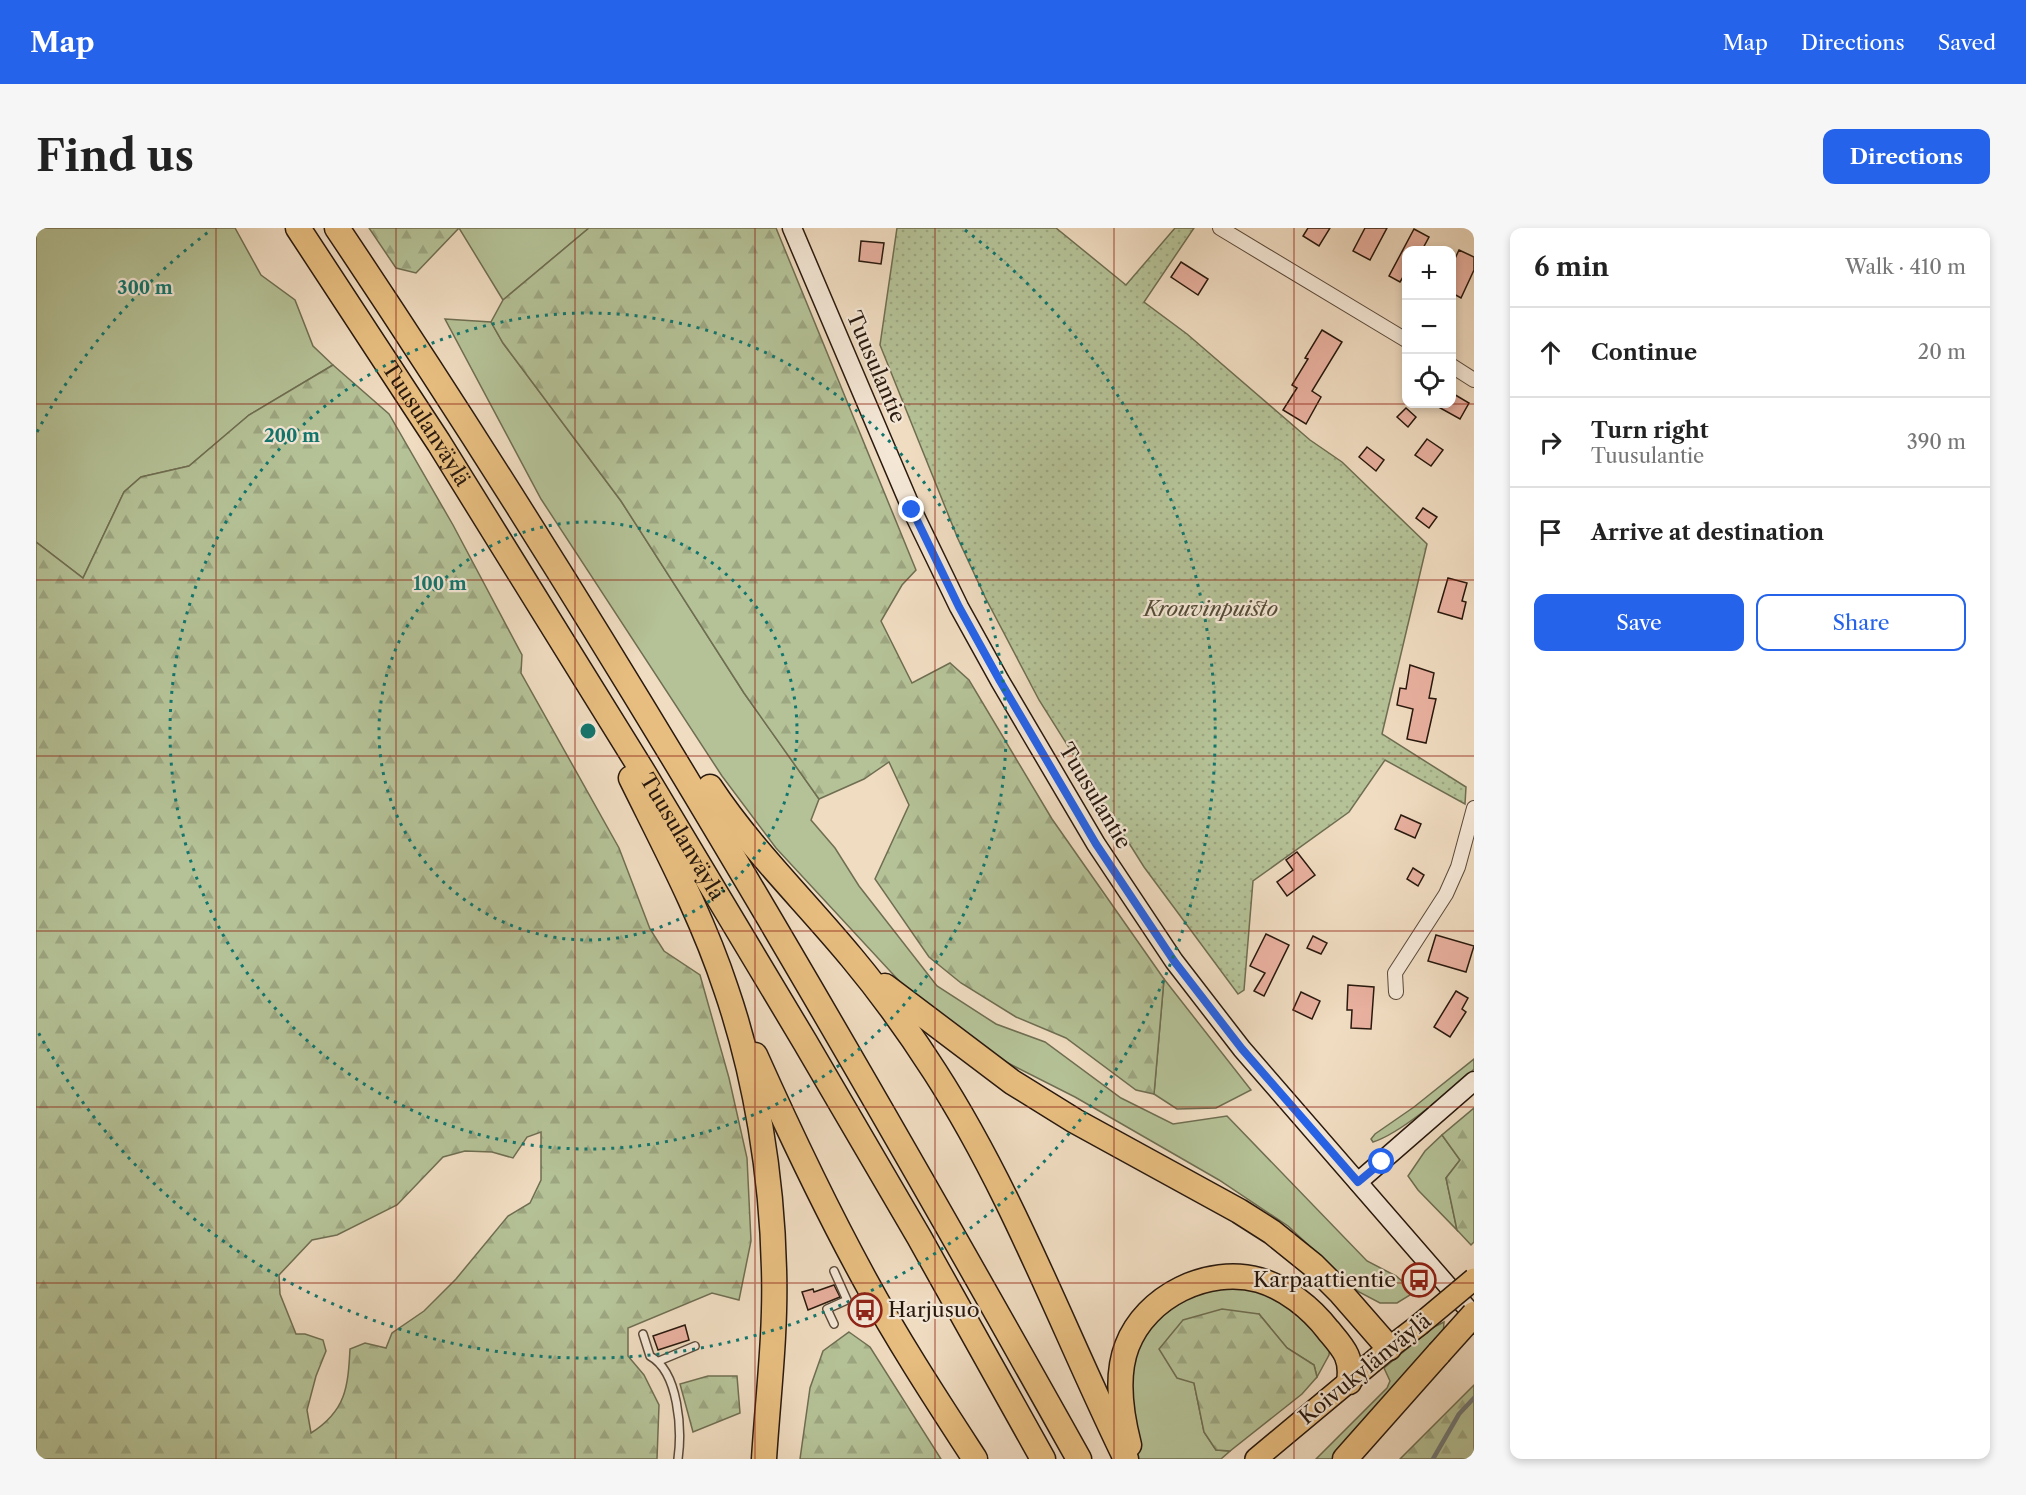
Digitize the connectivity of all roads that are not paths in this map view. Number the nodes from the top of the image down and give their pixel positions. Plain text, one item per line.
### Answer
1 (298, 228) edge
2 (337, 228) edge
3 (792, 228) edge
4 (1220, 228) edge
5 (1402, 336) edge
6 (1456, 369) edge
7 (1474, 380) edge
8 (607, 651) junction
9 (574, 660) junction
10 (1474, 808) edge
11 (852, 958) junction
12 (727, 989) junction
13 (1396, 992) dead end
14 (1474, 1081) edge
15 (1358, 1182) junction
16 (834, 1271) dead end
17 (1474, 1279) edge
18 (1474, 1315) edge
19 (834, 1324) dead end
20 (643, 1334) dead end
21 (695, 1346) dead end
22 (1389, 1348) junction
23 (658, 1361) junction
24 (1349, 1382) junction
25 (678, 1459) edge
26 (764, 1459) edge
27 (975, 1459) edge
28 (1043, 1459) edge
29 (1079, 1459) edge
30 (1126, 1459) edge
31 (1133, 1459) edge
32 (1256, 1459) edge
33 (1345, 1459) edge

1 - 9 highway, Tuusulanväylä
2 - 8 highway, Tuusulanväylä
3 - 15 main road, Tuusulantie
4 - 5 street
6 - 7 street
8 - 11 highway
8 - 29 highway, Tuusulanväylä
9 - 12 highway
9 - 28 highway, Tuusulanväylä
10 - 13 street
11 - 22 highway
11 - 30 highway
12 - 26 highway
12 - 27 highway
14 - 15 main road
15 - 18 main road, Tuusulantie
16 - 19 lane
17 - 22 main road, Koivukylänväylä, bridge
18 - 33 highway, bridge
20 - 23 lane
21 - 23 lane
22 - 24 main road, Koivukylänväylä
23 - 25 lane
24 - 31 highway
24 - 32 main road, Koivukylänväylä

